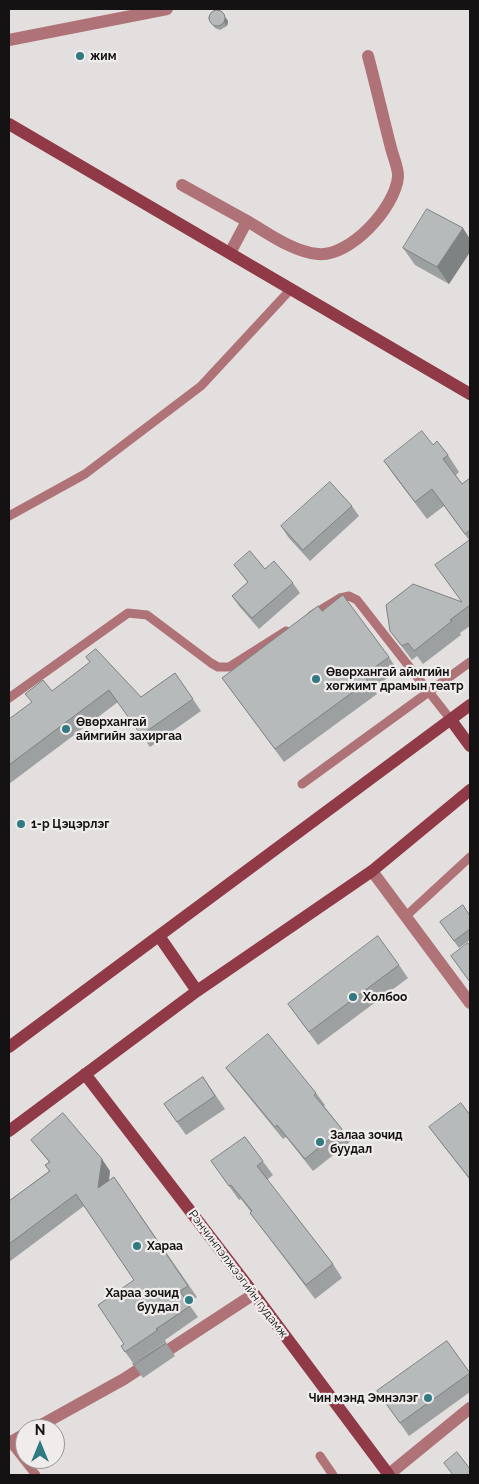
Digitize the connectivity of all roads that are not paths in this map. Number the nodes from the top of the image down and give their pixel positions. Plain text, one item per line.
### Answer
1 (166, 9) edge
2 (9, 40) edge
3 (368, 56) dead end
4 (9, 124) edge
5 (182, 185) dead end
6 (246, 220) junction
7 (230, 253) junction
8 (291, 289) junction
9 (470, 394) edge
10 (9, 516) edge
11 (308, 617) edge
12 (292, 627) edge
13 (470, 662) edge
14 (428, 692) junction
15 (9, 698) edge
16 (470, 705) edge
17 (451, 720) junction
18 (470, 746) edge
19 (302, 784) dead end
20 (470, 790) edge
21 (470, 857) edge
22 (372, 870) junction
23 (406, 916) junction
24 (159, 936) junction
25 (197, 992) junction
26 (470, 1003) edge
27 (9, 1047) edge
28 (86, 1074) junction
29 (9, 1131) edge
30 (254, 1294) junction
31 (470, 1408) edge
32 (52, 1419) edge
33 (10, 1442) edge
34 (320, 1456) dead end
35 (36, 1475) edge
36 (334, 1475) edge
37 (388, 1475) edge

1 - 2 street
3 - 6 street
4 - 7 main road
5 - 6 street
6 - 7 street
7 - 8 main road
8 - 9 main road
8 - 10 lane
11 - 14 lane
12 - 15 lane
13 - 14 lane
14 - 17 lane
14 - 19 lane
16 - 17 main road
17 - 18 main road
17 - 24 main road
20 - 22 main road
21 - 23 lane
22 - 23 street
22 - 25 main road
23 - 26 street
24 - 25 main road
24 - 27 main road
25 - 28 main road
28 - 29 main road
28 - 30 main road, Рэнчинпэлжээгийн гудамж
30 - 32 street
30 - 37 main road, Рэнчинпэлжээгийн гудамж
31 - 37 street
33 - 35 lane
34 - 36 lane

